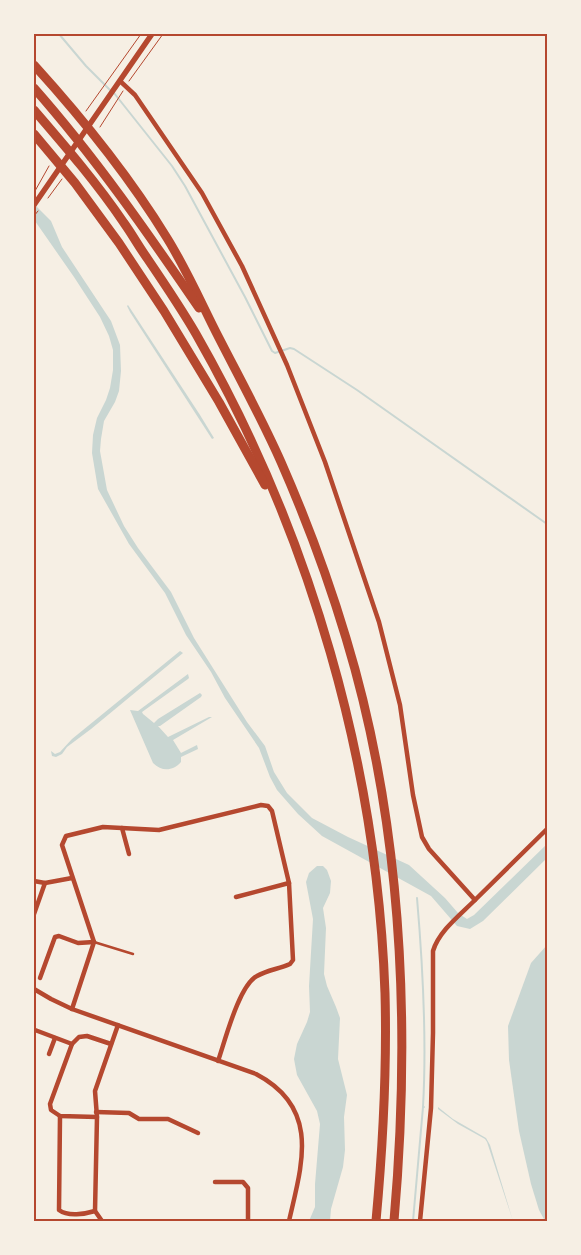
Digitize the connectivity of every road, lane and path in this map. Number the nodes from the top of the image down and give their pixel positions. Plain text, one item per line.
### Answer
1 (140, 34) edge
2 (152, 34) edge
3 (162, 34) edge
4 (34, 64) edge
5 (120, 81) junction
6 (126, 86) junction
7 (34, 88) edge
8 (101, 90) dead end
9 (121, 94) dead end
10 (115, 103) dead end
11 (34, 110) edge
12 (34, 134) edge
13 (41, 179) dead end
14 (36, 195) edge
15 (34, 205) edge
16 (219, 338) junction
17 (281, 513) junction
18 (122, 828) junction
19 (547, 828) edge
20 (129, 854) dead end
21 (72, 878) junction
22 (34, 881) edge
23 (45, 883) junction
24 (289, 883) junction
25 (236, 897) dead end
26 (475, 900) junction
27 (34, 914) edge
28 (94, 942) junction
29 (133, 954) dead end
30 (40, 978) dead end
31 (34, 989) edge
32 (72, 1008) junction
33 (118, 1025) junction
34 (35, 1030) edge
35 (56, 1038) junction
36 (72, 1044) junction
37 (111, 1044) junction
38 (49, 1054) dead end
39 (218, 1061) junction
40 (97, 1114) junction
41 (60, 1116) junction
42 (198, 1133) dead end
43 (215, 1182) dead end
44 (95, 1211) junction
45 (102, 1221) edge
46 (248, 1221) edge
47 (289, 1221) edge
48 (376, 1221) edge
49 (394, 1221) edge
50 (420, 1221) edge

1 - 8 path
2 - 5 street
3 - 6 path
4 - 16 highway
5 - 6 street
5 - 14 street
6 - 26 street
7 - 16 highway
9 - 10 path
11 - 17 highway
12 - 17 highway
13 - 14 path
14 - 15 street
16 - 49 highway
17 - 48 highway
18 - 20 street
18 - 21 street
18 - 24 street
19 - 26 street
21 - 23 street
21 - 28 street
22 - 23 street
23 - 27 street
24 - 25 street
24 - 39 street
26 - 50 street
28 - 29 lane
28 - 30 street
28 - 32 street
31 - 32 street
32 - 33 street
33 - 37 street
33 - 39 street
34 - 35 street
35 - 36 street
35 - 38 street
36 - 37 street
36 - 41 street
37 - 40 street
39 - 47 street
40 - 41 street
40 - 42 street
40 - 44 street
41 - 44 street
43 - 46 street
44 - 45 street

